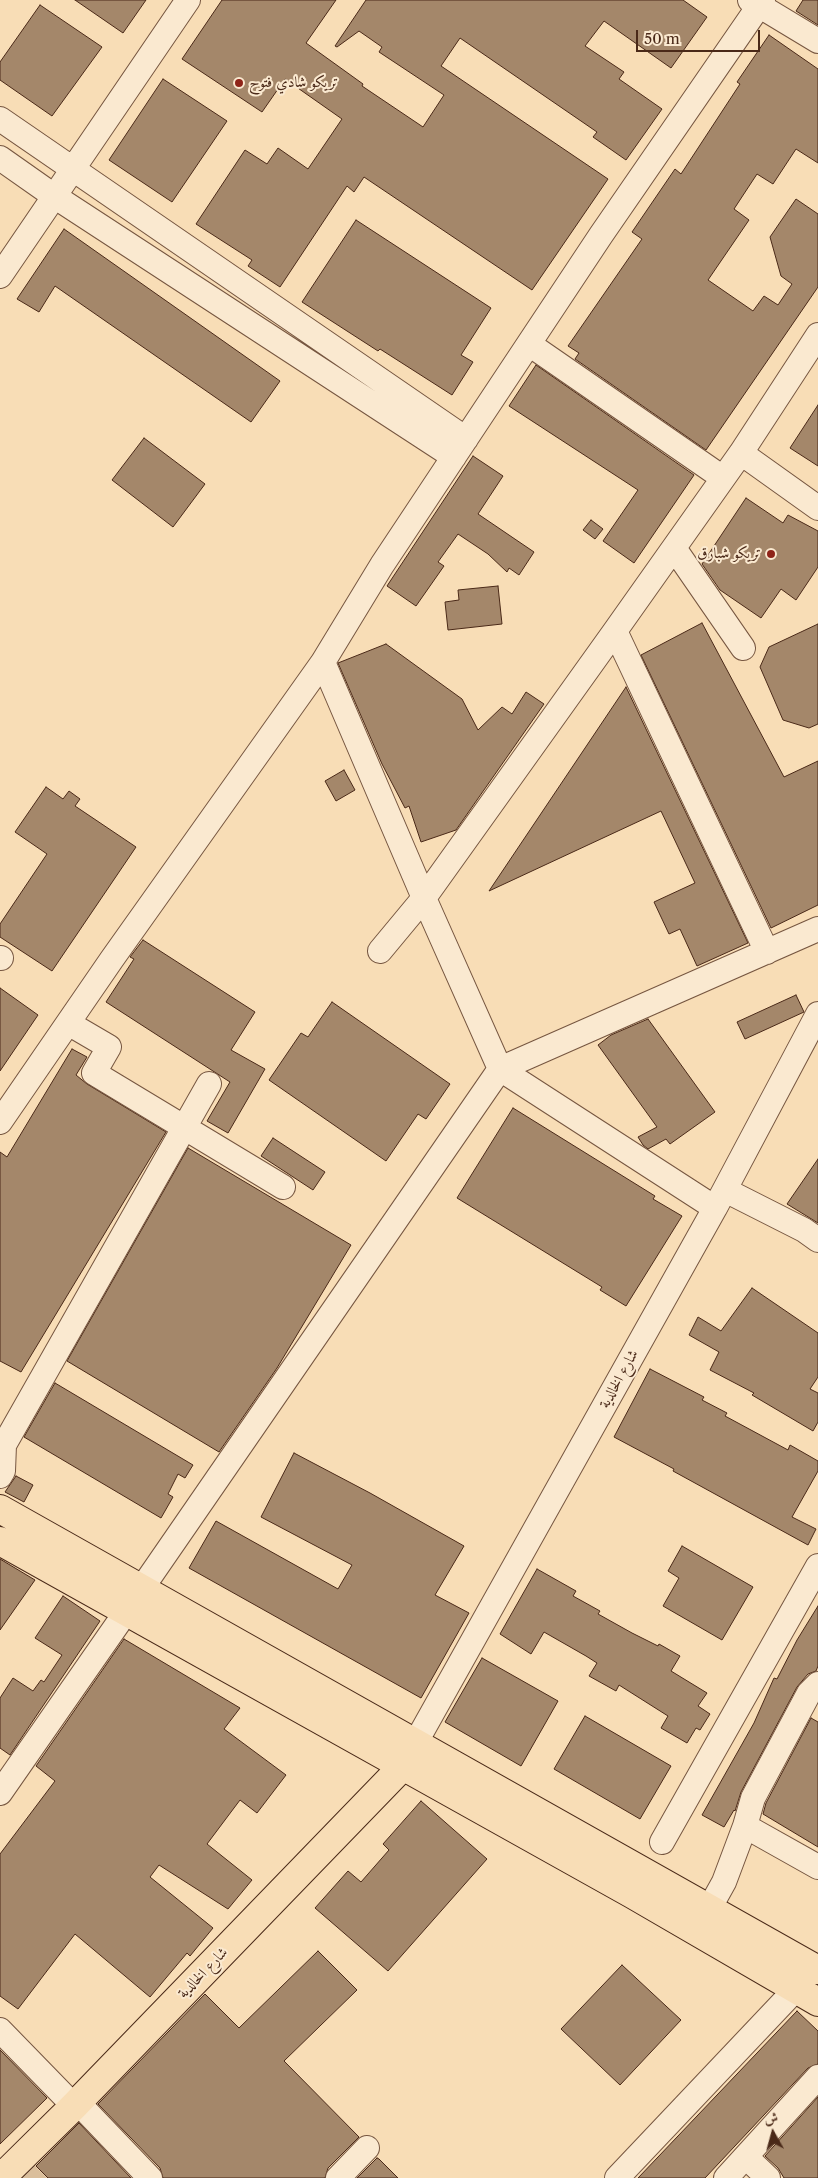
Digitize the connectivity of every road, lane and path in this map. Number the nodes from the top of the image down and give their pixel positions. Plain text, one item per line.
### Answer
1 (188, 0) edge
2 (758, 2) edge
3 (818, 41) edge
4 (0, 119) edge
5 (0, 158) edge
6 (73, 169) junction
7 (54, 196) junction
8 (0, 276) edge
9 (818, 335) edge
10 (529, 344) junction
11 (460, 448) junction
12 (741, 452) junction
13 (723, 478) junction
14 (818, 508) edge
15 (674, 548) junction
16 (615, 631) junction
17 (743, 648) dead end
18 (323, 662) junction
19 (424, 898) junction
20 (818, 929) edge
21 (380, 951) dead end
22 (767, 952) junction
23 (818, 1014) edge
24 (68, 1023) junction
25 (500, 1069) junction
26 (209, 1084) dead end
27 (0, 1122) edge
28 (184, 1127) junction
29 (283, 1187) dead end
30 (720, 1199) junction
31 (818, 1240) edge
32 (0, 1476) edge
33 (0, 1509) edge
34 (0, 1542) edge
35 (818, 1566) edge
36 (142, 1588) junction
37 (126, 1612) junction
38 (818, 1684) edge
39 (416, 1742) junction
40 (402, 1766) junction
41 (0, 1793) edge
42 (746, 1826) junction
43 (662, 1842) dead end
44 (818, 1867) edge
45 (709, 1909) junction
46 (818, 1970) edge
47 (806, 1996) edge
48 (0, 2030) edge
49 (818, 2077) edge
50 (74, 2106) junction
51 (367, 2148) dead end
52 (746, 2157) junction
53 (1, 2178) edge
54 (150, 2178) edge
55 (338, 2178) edge
56 (617, 2178) edge
57 (726, 2178) edge
58 (768, 2178) edge

1 - 6 street
2 - 3 street
2 - 10 street
4 - 6 street
5 - 7 street
6 - 7 street
6 - 11 street
7 - 8 street
7 - 11 street
9 - 12 street
10 - 11 street
10 - 13 street
11 - 18 street
12 - 13 street
12 - 14 street
13 - 15 street
15 - 16 street
15 - 17 street
16 - 19 street
16 - 22 street
18 - 19 street
18 - 24 street
19 - 21 street
19 - 25 street
20 - 22 street
22 - 25 street
23 - 30 street, شارع الخالدية
24 - 27 street
24 - 28 street
25 - 30 street
25 - 36 street
26 - 28 street
28 - 29 street
28 - 32 street
30 - 31 street
30 - 39 street, شارع الخالدية
33 - 36 main road
34 - 37 main road
35 - 43 street
36 - 39 main road
37 - 40 main road
37 - 41 street
38 - 42 street
39 - 45 main road
40 - 47 main road
40 - 50 main road, شارع الخالدية
42 - 44 street
42 - 45 street
45 - 46 main road
47 - 56 street
48 - 50 street
49 - 52 street
50 - 53 main road, شارع الخالدية
50 - 54 street
51 - 55 street
52 - 57 street
52 - 58 street

